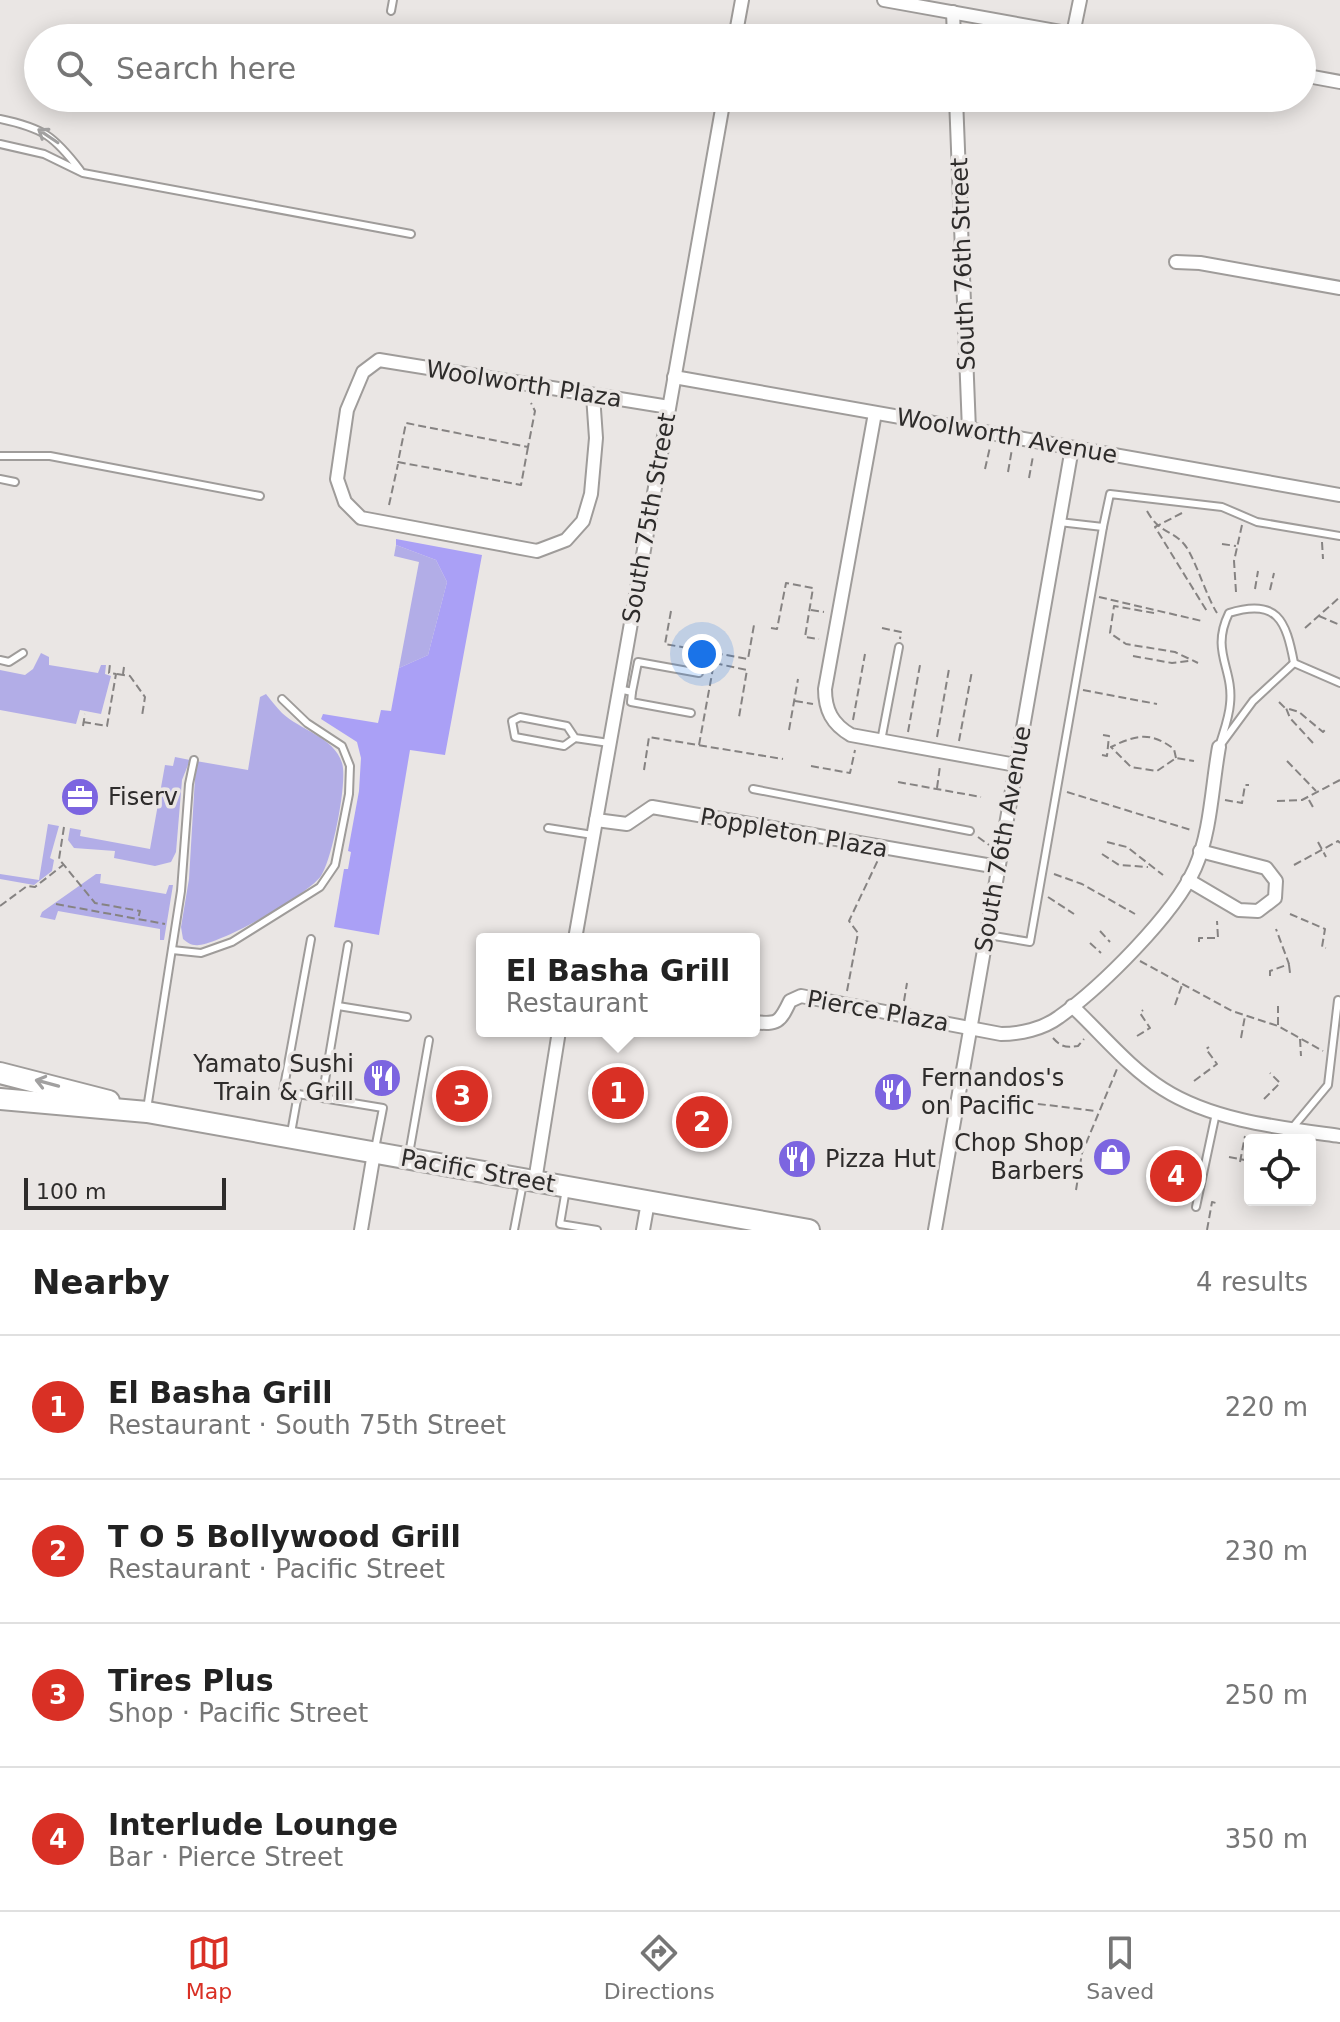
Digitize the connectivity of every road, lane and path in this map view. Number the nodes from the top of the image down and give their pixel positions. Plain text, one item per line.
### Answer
1 (393, 0) edge
2 (742, 0) edge
3 (884, 0) edge
4 (1080, 0) edge
5 (391, 11) dead end
6 (953, 12) junction
7 (738, 24) edge
8 (953, 24) edge
9 (1018, 24) edge
10 (1075, 24) edge
11 (1316, 78) edge
12 (1340, 82) edge
13 (721, 112) edge
14 (957, 112) edge
15 (0, 119) edge
16 (0, 144) edge
17 (83, 173) junction
18 (411, 234) dead end
19 (1176, 262) dead end
20 (1340, 288) edge
21 (674, 377) junction
22 (593, 395) junction
23 (531, 403) dead end
24 (669, 407) junction
25 (875, 413) junction
26 (969, 430) junction
27 (992, 434) junction
28 (1014, 438) junction
29 (1036, 441) junction
30 (528, 447) junction
31 (1072, 448) junction
32 (0, 456) edge
33 (398, 462) junction
34 (985, 469) dead end
35 (1008, 472) dead end
36 (1029, 478) dead end
37 (0, 479) edge
38 (15, 482) dead end
39 (1340, 495) edge
40 (260, 496) dead end
41 (1191, 503) junction
42 (389, 505) dead end
43 (1147, 511) dead end
44 (1243, 516) junction
45 (1059, 522) junction
46 (1103, 527) junction
47 (1155, 527) junction
48 (1321, 533) junction
49 (1340, 536) edge
50 (1222, 544) dead end
51 (1237, 546) junction
52 (1323, 559) dead end
53 (1258, 571) dead end
54 (1274, 573) dead end
55 (1255, 589) dead end
56 (1270, 590) dead end
57 (1236, 592) dead end
58 (1090, 594) junction
59 (1340, 597) edge
60 (810, 610) junction
61 (671, 611) dead end
62 (1154, 613) dead end
63 (1208, 613) dead end
64 (838, 614) junction
65 (1319, 616) junction
66 (1202, 621) dead end
67 (754, 625) dead end
68 (1223, 625) junction
69 (1340, 625) edge
70 (771, 628) dead end
71 (882, 628) dead end
72 (1305, 628) dead end
73 (833, 642) junction
74 (899, 647) joint
75 (23, 653) dead end
76 (715, 654) junction
77 (865, 654) dead end
78 (1133, 656) dead end
79 (0, 660) edge
80 (1190, 661) junction
81 (714, 663) junction
82 (1198, 663) dead end
83 (1294, 663) junction
84 (110, 664) dead end
85 (920, 665) dead end
86 (124, 667) dead end
87 (949, 669) dead end
88 (972, 671) dead end
89 (699, 673) dead end
90 (116, 674) junction
91 (123, 675) junction
92 (798, 679) dead end
93 (1340, 683) edge
94 (619, 689) junction
95 (1074, 689) junction
96 (632, 692) junction
97 (282, 699) dead end
98 (794, 701) junction
99 (1279, 702) dead end
100 (1157, 704) dead end
101 (826, 706) junction
102 (1286, 708) junction
103 (691, 713) dead end
104 (85, 714) dead end
105 (142, 716) dead end
106 (736, 717) dead end
107 (1326, 729) dead end
108 (789, 730) dead end
109 (938, 731) dead end
110 (851, 735) junction
111 (1103, 735) dead end
112 (575, 738) junction
113 (881, 741) junction
114 (609, 743) junction
115 (1313, 743) dead end
116 (699, 745) junction
117 (906, 745) junction
118 (1111, 747) junction
119 (1219, 747) junction
120 (943, 752) junction
121 (957, 754) junction
122 (1102, 755) dead end
123 (853, 758) dead end
124 (1176, 758) junction
125 (783, 759) dead end
126 (194, 760) dead end
127 (1194, 761) dead end
128 (1287, 761) dead end
129 (1016, 765) junction
130 (811, 766) dead end
131 (644, 770) dead end
132 (1340, 780) edge
133 (898, 782) dead end
134 (1249, 785) dead end
135 (753, 789) dead end
136 (936, 789) junction
137 (1058, 789) junction
138 (1317, 791) junction
139 (981, 797) dead end
140 (1308, 797) junction
141 (1225, 800) dead end
142 (1277, 801) dead end
143 (1314, 809) dead end
144 (596, 820) junction
145 (64, 827) dead end
146 (548, 828) dead end
147 (970, 831) joint
148 (1204, 833) junction
149 (1335, 833) dead end
150 (593, 835) junction
151 (1107, 842) dead end
152 (1318, 842) dead end
153 (1339, 842) edge
154 (1002, 847) junction
155 (881, 849) junction
156 (1322, 850) junction
157 (1200, 851) junction
158 (1102, 854) dead end
159 (1326, 857) dead end
160 (63, 865) junction
161 (1294, 865) dead end
162 (998, 867) junction
163 (1149, 867) junction
164 (1045, 871) junction
165 (1163, 875) dead end
166 (1188, 880) junction
167 (1040, 892) junction
168 (56, 904) dead end
169 (98, 904) junction
170 (0, 906) edge
171 (97, 911) junction
172 (1074, 914) dead end
173 (1135, 914) dead end
174 (1290, 914) dead end
175 (138, 919) junction
176 (1217, 921) dead end
177 (166, 924) dead end
178 (1276, 929) dead end
179 (1100, 931) dead end
180 (576, 933) edge
181 (987, 935) junction
182 (311, 939) dead end
183 (1110, 942) dead end
184 (1199, 942) dead end
185 (1090, 943) dead end
186 (348, 945) dead end
187 (1326, 948) dead end
188 (172, 950) junction
189 (1130, 951) junction
190 (1101, 953) dead end
191 (1289, 964) junction
192 (1290, 973) dead end
193 (1270, 976) dead end
194 (907, 983) dead end
195 (1182, 984) junction
196 (1338, 1000) edge
197 (845, 1004) junction
198 (1175, 1005) dead end
199 (338, 1006) junction
200 (1072, 1006) junction
201 (1278, 1006) dead end
202 (1143, 1010) dead end
203 (901, 1014) junction
204 (1245, 1015) junction
205 (407, 1017) dead end
206 (760, 1023) edge
207 (1278, 1026) junction
208 (970, 1028) junction
209 (1137, 1036) dead end
210 (558, 1037) edge
211 (1300, 1037) junction
212 (1053, 1038) dead end
213 (1084, 1038) dead end
214 (1241, 1038) dead end
215 (429, 1040) dead end
216 (1209, 1047) dead end
217 (1301, 1056) dead end
218 (1331, 1056) junction
219 (1126, 1057) junction
220 (0, 1073) edge
221 (1270, 1073) dead end
222 (1194, 1081) dead end
223 (298, 1094) junction
224 (322, 1098) junction
225 (0, 1099) edge
226 (1264, 1099) dead end
227 (1014, 1101) dead end
228 (1097, 1111) junction
229 (147, 1112) junction
230 (1216, 1112) junction
231 (1293, 1127) junction
232 (1247, 1128) dead end
233 (1340, 1136) edge
234 (291, 1138) junction
235 (374, 1153) junction
236 (1229, 1157) dead end
237 (408, 1159) junction
238 (1241, 1161) joint
239 (529, 1180) junction
240 (566, 1187) junction
241 (1076, 1190) dead end
242 (648, 1202) junction
243 (1216, 1203) dead end
244 (1196, 1207) dead end
245 (783, 1228) edge
246 (581, 1229) edge
247 (361, 1230) edge
248 (514, 1230) edge
249 (597, 1230) edge
250 (643, 1230) edge
251 (809, 1230) edge
252 (935, 1230) edge
253 (1207, 1230) edge

1 - 5 lane
2 - 7 street
3 - 6 street
4 - 10 street
6 - 8 street
6 - 9 street
11 - 12 street
13 - 21 street, South 75th Street
14 - 26 street, South 76th Street
17 -> 15 lane
16 - 17 lane
17 - 18 lane
19 - 20 street
21 - 24 street, South 75th Street
21 - 25 street, Woolworth Avenue
22 - 22 street, Woolworth Plaza
22 - 24 street, Woolworth Plaza
23 - 30 path
24 - 94 street, South 75th Street
25 - 26 street, Woolworth Avenue
25 - 64 street
26 - 27 street, Woolworth Avenue
27 - 28 street, Woolworth Avenue
27 - 34 path
28 - 29 street, Woolworth Avenue
28 - 35 path
29 - 31 street, Woolworth Avenue
29 - 36 path
30 - 33 path
30 - 33 path
31 - 39 street, Woolworth Avenue
31 - 45 street, South 76th Avenue
32 - 40 lane
33 - 42 path
37 - 38 lane
41 - 44 lane
41 - 46 lane
41 - 47 path
43 - 47 path
44 - 48 lane
44 - 51 path
45 - 46 lane
45 - 129 street, South 76th Avenue
46 - 58 lane
47 - 63 path
47 - 68 path
48 - 49 lane
48 - 52 path
50 - 51 path
51 - 57 path
53 - 55 path
54 - 56 path
58 - 66 path
58 - 95 lane
59 - 65 path
60 - 64 path
60 - 70 path
60 - 73 path
61 - 76 path
62 - 80 path
64 - 73 street
65 - 69 path
65 - 72 path
67 - 76 path
68 - 83 lane
68 - 119 lane
71 - 74 path
73 - 101 street
74 - 113 lane
75 - 79 lane
76 - 81 path
77 - 110 path
78 - 80 path
80 - 82 path
81 - 106 path
81 - 116 path
83 - 93 lane
83 - 119 lane
84 - 90 path
85 - 117 path
86 - 91 path
87 - 109 path
88 - 121 path
89 - 96 lane
90 - 91 path
90 - 104 path
91 - 105 path
92 - 98 path
94 - 96 lane
94 - 114 street, South 75th Street
95 - 100 path
95 - 137 lane
96 - 103 lane
97 - 188 lane
98 - 101 path
98 - 108 path
99 - 102 path
101 - 110 street
102 - 107 path
102 - 115 path
110 - 113 street
111 - 118 path
112 - 112 lane
112 - 114 lane
113 - 117 street
114 - 144 street, South 75th Street
116 - 125 path
116 - 131 path
117 - 120 street
118 - 122 path
118 - 124 path
118 - 124 path
119 - 148 street
120 - 121 street
120 - 136 path
121 - 129 street
123 - 130 path
124 - 127 path
126 - 188 lane
128 - 138 path
129 - 154 street, South 76th Avenue
132 - 138 path
133 - 136 path
134 - 141 path
135 - 147 lane
136 - 139 path
137 - 148 path
137 - 164 lane
138 - 140 path
140 - 142 path
140 - 143 path
144 - 150 street, South 75th Street
144 - 155 street, Poppleton Plaza
145 - 160 path
146 - 150 lane
147 - 154 path
148 - 157 street
149 - 153 path
150 - 180 street, South 75th Street
151 - 163 path
152 - 156 path
153 - 156 path
154 - 162 street, South 76th Avenue
155 - 162 street, Poppleton Plaza
155 - 197 path
156 - 159 path
156 - 161 path
157 - 166 street, Pierce Plaza
157 - 166 street
158 - 163 path
160 - 169 path
160 - 170 path
162 - 181 street, South 76th Avenue
163 - 165 path
164 - 167 lane
164 - 173 path
166 - 189 street, Pierce Plaza
167 - 172 path
167 - 181 lane
168 - 171 path
169 - 171 path
169 - 175 path
171 - 175 path
174 - 187 path
175 - 177 path
176 - 184 path
178 - 191 path
179 - 183 path
181 - 208 street, South 76th Avenue
182 - 223 lane
185 - 190 path
186 - 199 lane
188 - 229 lane
189 - 195 path
189 - 200 street, Pierce Plaza
191 - 192 path
191 - 193 path
194 - 203 path
195 - 198 path
195 - 204 path
196 - 218 lane
197 - 203 street, Pierce Plaza
197 - 206 street, Pierce Plaza
199 - 205 lane
199 - 224 lane
200 - 208 street, Pierce Plaza
200 - 219 street
201 - 207 path
202 - 209 path
203 - 208 street, Pierce Plaza
204 - 207 path
204 - 214 path
207 - 211 path
208 - 252 street, South 76th Avenue
210 - 239 street
211 - 217 path
211 - 218 path
212 - 213 path
215 - 237 lane
216 - 222 path
218 - 231 lane
219 - 228 path
219 - 230 street
229 -> 220 main road, Pacific Street
221 - 226 path
223 - 224 lane
223 - 234 lane
224 - 235 lane
225 - 229 main road, Pacific Street
227 - 228 path
228 - 241 path
229 - 234 main road, Pacific Street
230 - 231 street
230 - 244 lane
231 - 233 street
232 - 238 path
234 - 235 main road, Pacific Street
235 - 237 main road, Pacific Street
235 - 247 street
236 - 238 path
237 - 239 main road, Pacific Street
239 - 240 main road, Pacific Street
239 - 248 lane
240 - 242 main road, Pacific Street
240 - 246 lane
242 - 245 main road, Pacific Street
242 - 250 street
243 - 253 path
245 - 251 main road, Pacific Street
246 - 249 lane

